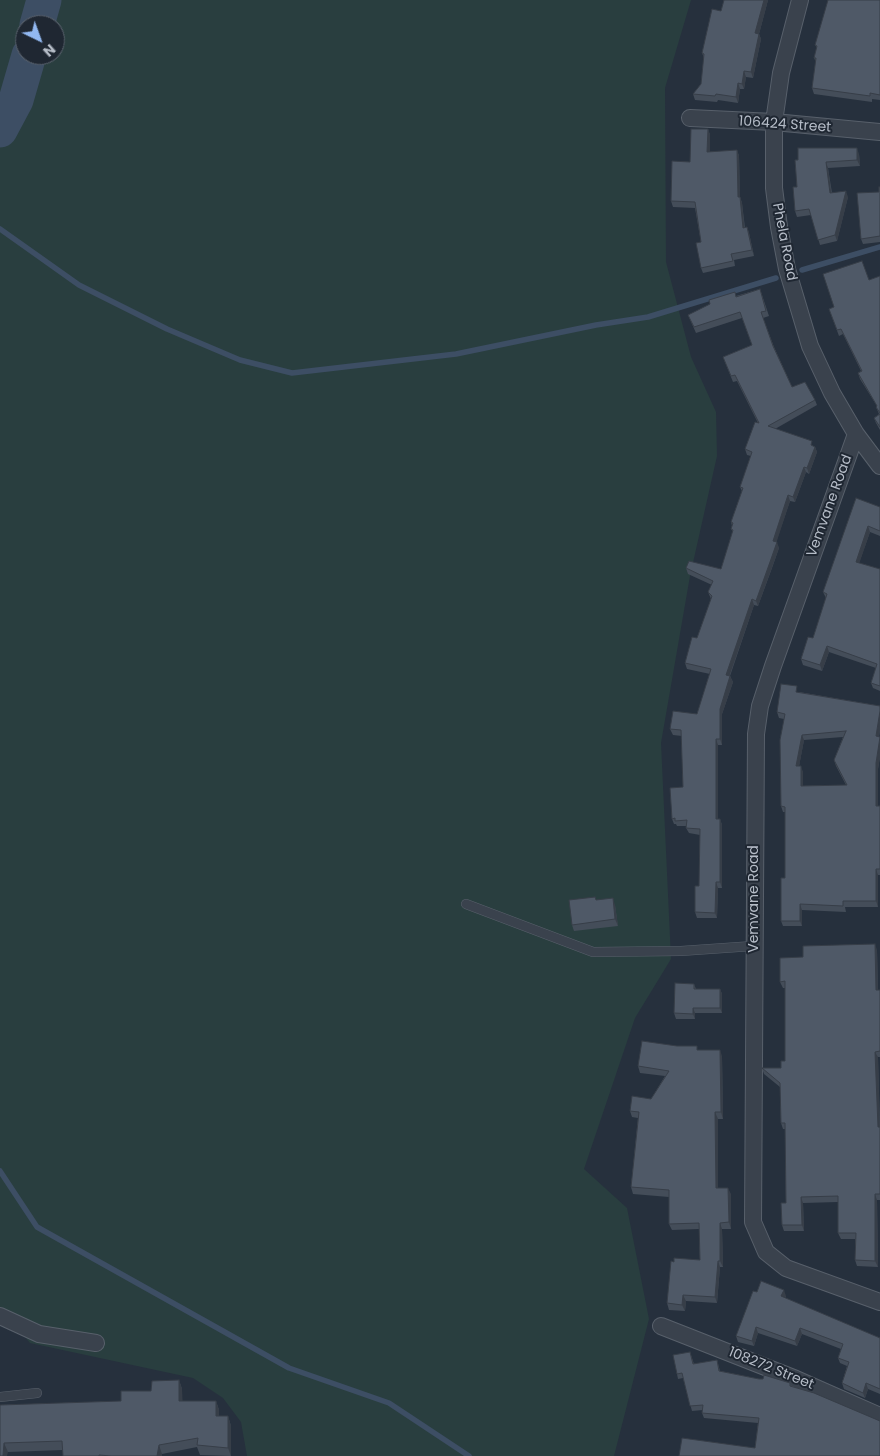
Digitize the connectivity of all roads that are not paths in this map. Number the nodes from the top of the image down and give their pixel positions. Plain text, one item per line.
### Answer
1 (800, 0) edge
2 (690, 118) dead end
3 (774, 122) junction
4 (880, 132) edge
5 (856, 434) junction
6 (880, 466) edge
7 (466, 904) dead end
8 (753, 946) junction
9 (880, 1302) edge
10 (0, 1316) edge
11 (661, 1326) dead end
12 (96, 1343) dead end
13 (37, 1393) dead end
14 (0, 1397) edge
15 (880, 1416) edge

1 - 3 street, Phela Road
2 - 3 street, 106424 Street
3 - 4 street, 106424 Street
3 - 5 street, Phela Road
5 - 6 street, Phela Road
5 - 8 street, Vemvane Road
7 - 8 lane
8 - 9 street, Vemvane Road
10 - 12 street
11 - 15 street, 108272 Street
13 - 14 lane

